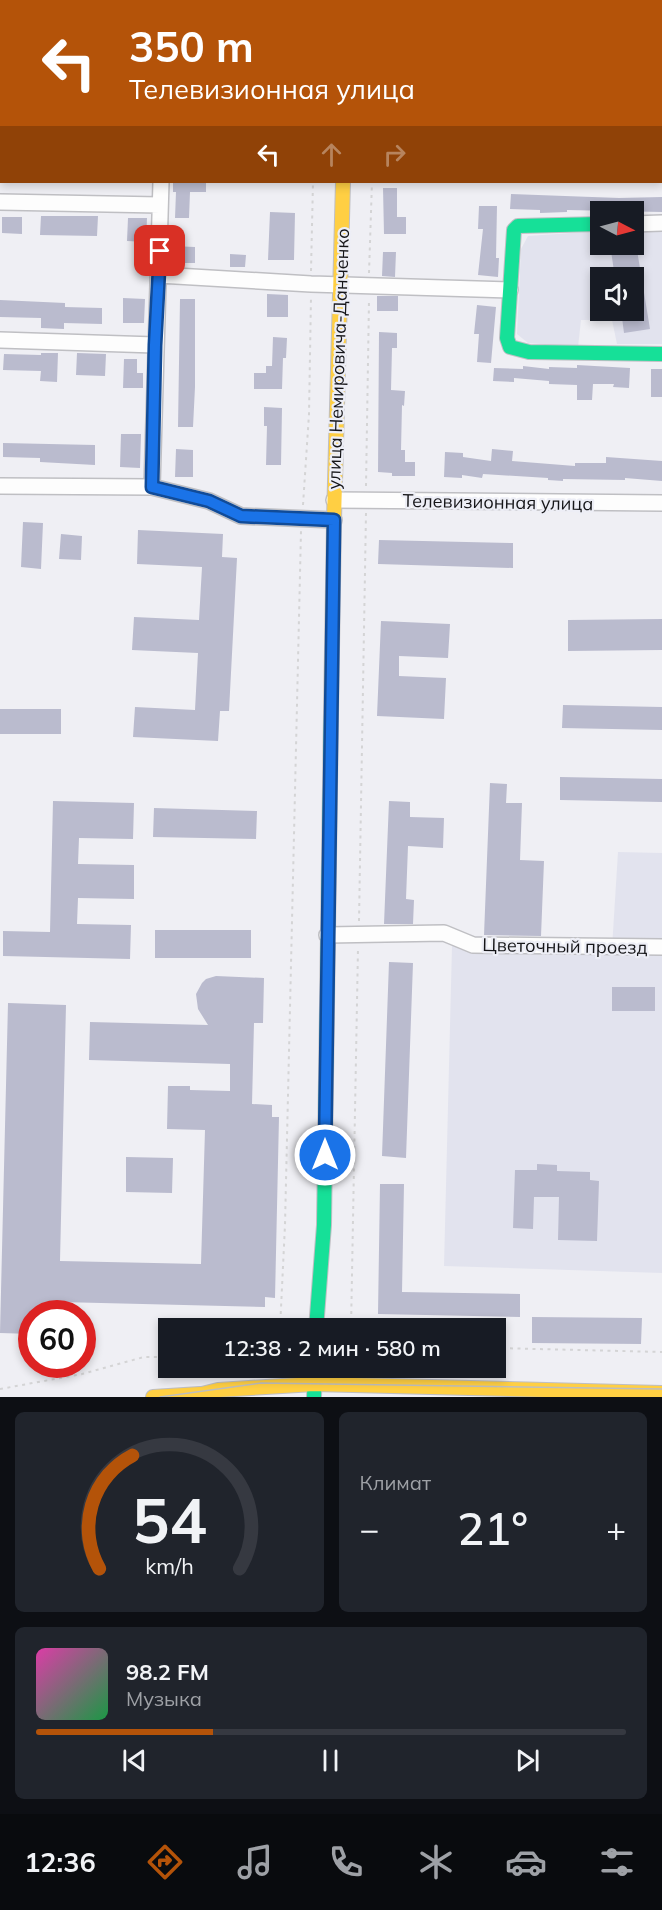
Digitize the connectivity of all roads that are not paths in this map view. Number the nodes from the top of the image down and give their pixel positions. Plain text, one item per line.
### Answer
1 (161, 183) edge
2 (343, 183) edge
3 (0, 202) edge
4 (160, 205) junction
5 (662, 223) edge
6 (644, 224) edge
7 (590, 225) edge
8 (159, 275) junction
9 (341, 284) junction
10 (510, 290) junction
11 (0, 340) edge
12 (155, 345) junction
13 (662, 354) edge
14 (0, 486) edge
15 (152, 487) junction
16 (334, 500) junction
17 (662, 504) edge
18 (334, 520) junction
19 (327, 935) junction
20 (662, 947) edge
21 (317, 1318) edge
22 (314, 1390) edge
23 (535, 1393) edge
24 (662, 1393) edge
25 (195, 1395) edge
26 (153, 1397) edge

1 - 4 street
2 - 9 main road, улица Немировича-Данченко
3 - 4 street
4 - 8 street
5 - 6 street
7 - 10 main road
8 - 9 street
8 - 12 street
9 - 10 street
9 - 16 main road, улица Немировича-Данченко
10 - 13 main road
11 - 12 street
12 - 15 street
14 - 15 street
15 - 18 street
16 - 17 street, Телевизионная улица
16 - 18 main road, улица Немировича-Данченко
18 - 19 main road, улица Немировича-Данченко
19 - 20 street, Цветочный проезд
19 - 21 main road, улица Немировича-Данченко
22 - 23 main road
22 - 25 main road
23 - 24 main road
25 - 26 main road

